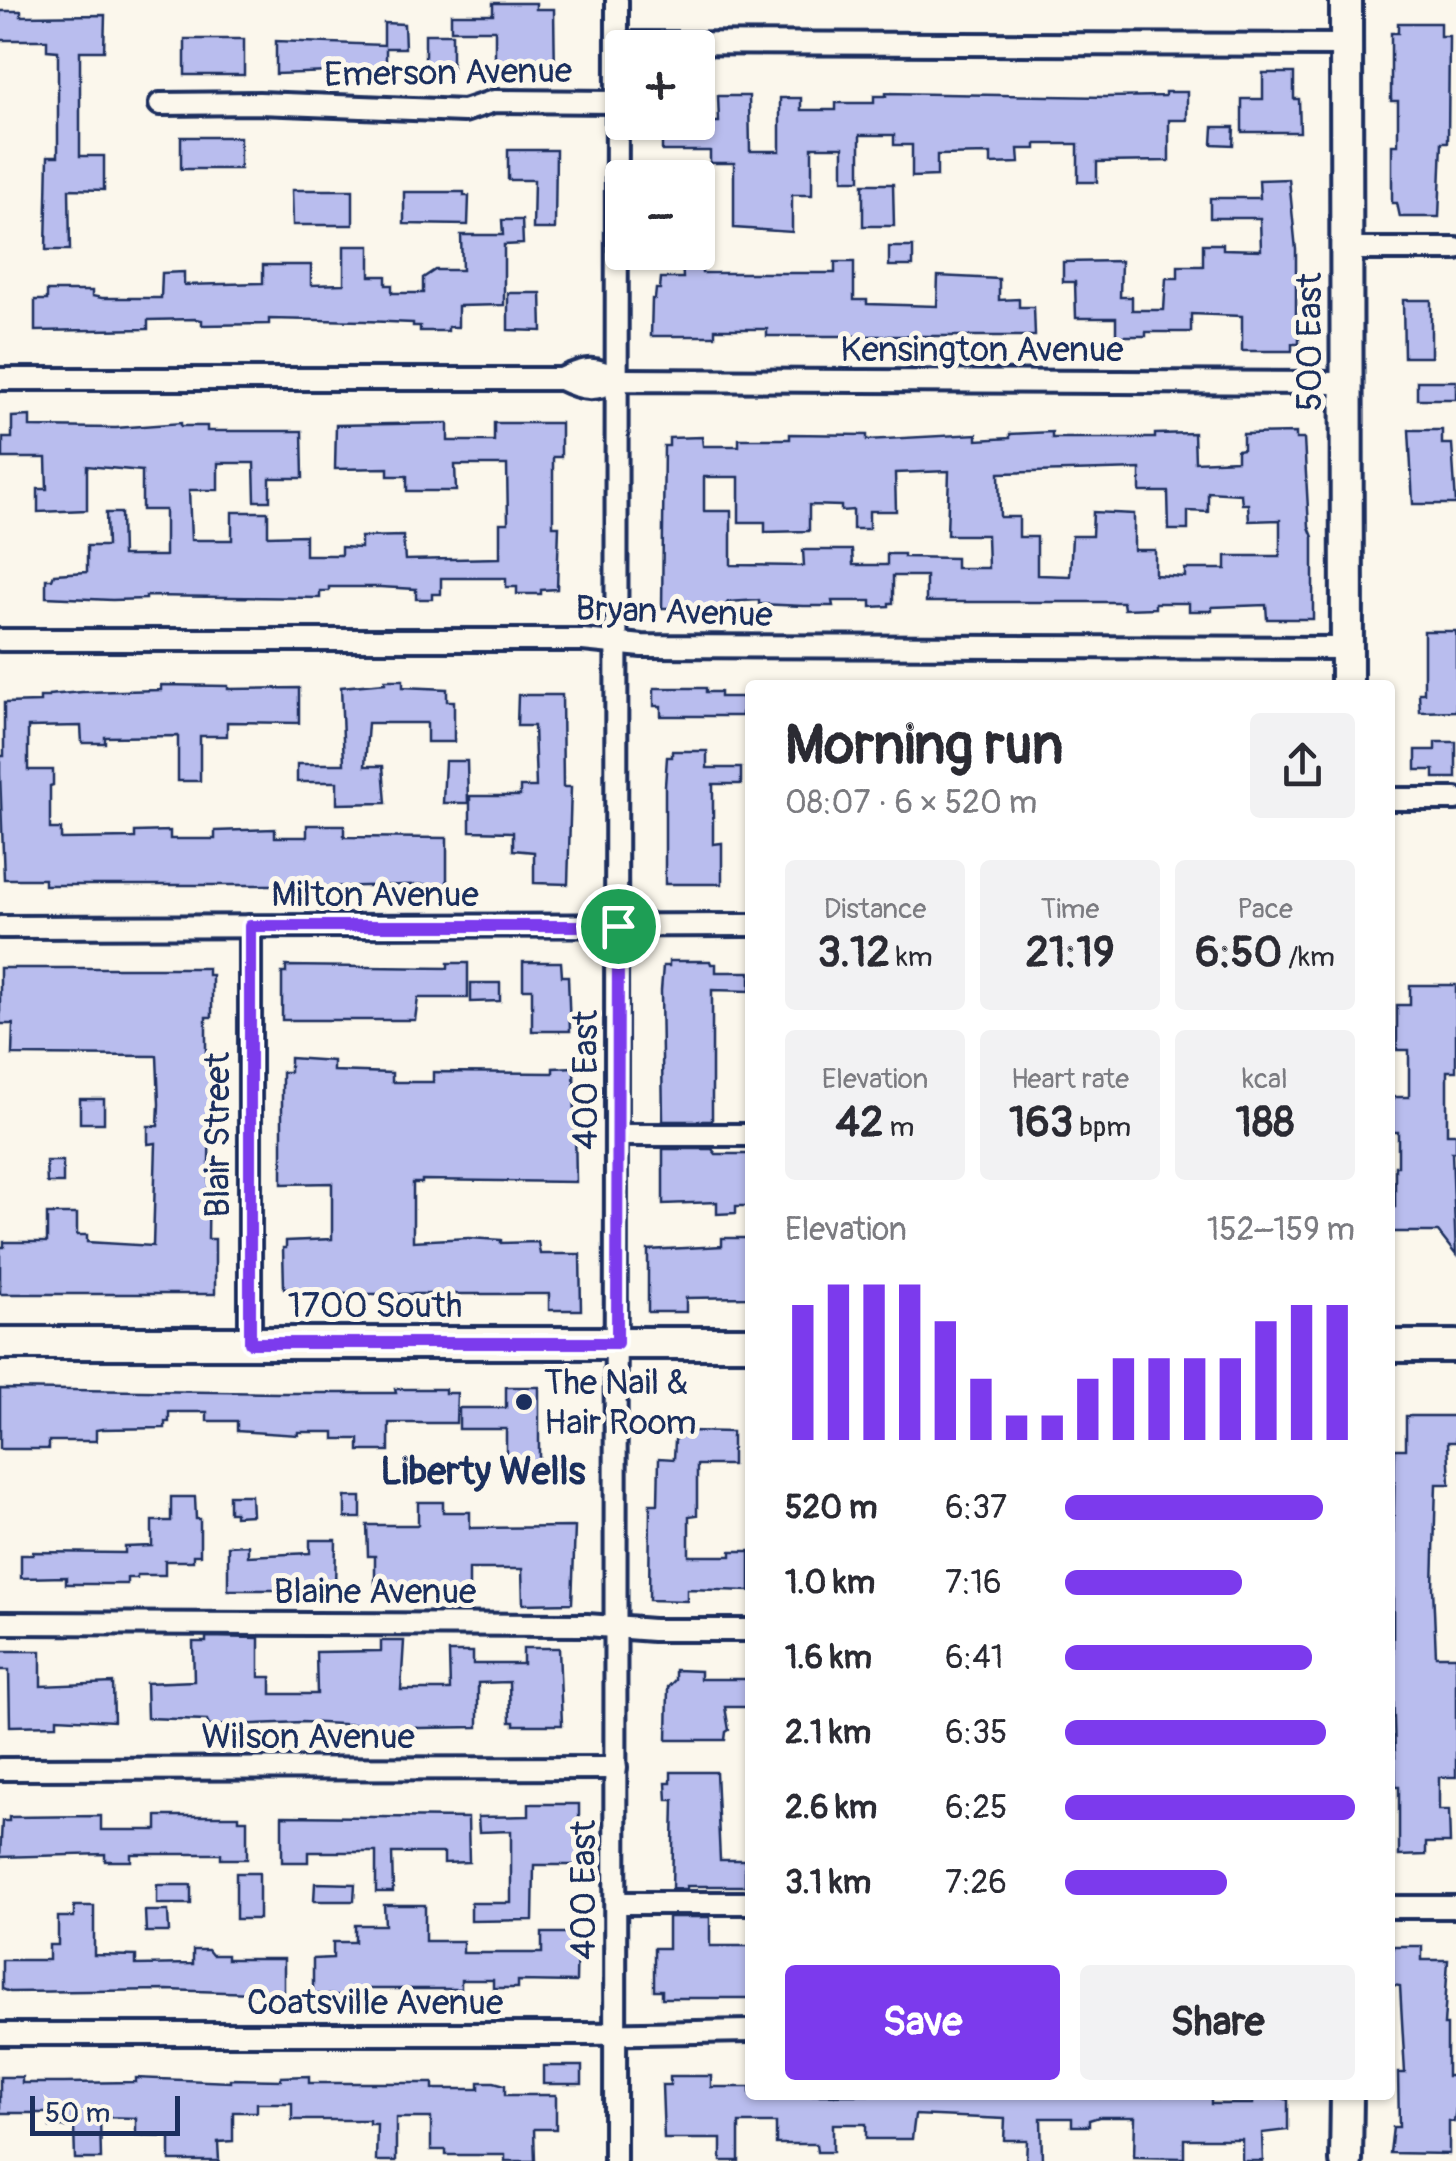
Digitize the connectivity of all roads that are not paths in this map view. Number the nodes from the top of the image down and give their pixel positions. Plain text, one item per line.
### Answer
1 (617, 0) edge
2 (1346, 0) edge
3 (617, 30) edge
4 (715, 43) edge
5 (1347, 45) junction
6 (605, 102) edge
7 (160, 104) dead end
8 (616, 140) edge
9 (1347, 249) junction
10 (1456, 250) edge
11 (0, 380) edge
12 (617, 380) junction
13 (1347, 383) junction
14 (0, 640) edge
15 (618, 643) junction
16 (1347, 648) junction
17 (1347, 680) edge
18 (1395, 798) edge
19 (1456, 798) edge
20 (250, 926) junction
21 (618, 926) junction
22 (745, 926) edge
23 (0, 927) edge
24 (745, 1135) edge
25 (617, 1136) junction
26 (0, 1343) edge
27 (250, 1343) junction
28 (617, 1343) junction
29 (745, 1343) edge
30 (1395, 1346) edge
31 (1456, 1346) edge
32 (0, 1623) edge
33 (616, 1628) junction
34 (745, 1630) edge
35 (616, 1768) junction
36 (0, 1769) edge
37 (616, 1903) junction
38 (745, 1903) edge
39 (1395, 1907) edge
40 (1456, 1907) edge
41 (745, 2031) edge
42 (0, 2034) edge
43 (616, 2034) junction
44 (1346, 2100) edge
45 (615, 2161) edge
46 (1346, 2161) edge

1 - 3 street, 400 East
2 - 5 street, 500 East
4 - 5 street, Emerson Avenue
5 - 9 street, 500 East
6 - 7 street, Emerson Avenue
8 - 12 street, 400 East
9 - 10 street
9 - 13 street, 500 East
11 - 12 street, Kensington Avenue
12 - 13 street, Kensington Avenue
12 - 15 street, 400 East
13 - 16 street, 500 East
14 - 15 street, Bryan Avenue
15 - 16 street, Bryan Avenue
15 - 21 street, 400 East
16 - 17 street, 500 East
18 - 19 street
20 - 21 street, Milton Avenue
20 - 23 street, Milton Avenue
20 - 27 street, Blair Street
21 - 22 street, Milton Avenue
21 - 25 street, 400 East
24 - 25 street
25 - 28 street, 400 East
26 - 27 street, 1700 South
27 - 28 street, 1700 South
28 - 29 street, 1700 South
28 - 33 street, 400 East
30 - 31 street
32 - 33 street, Blaine Avenue
33 - 34 street, Blaine Avenue
33 - 35 street, 400 East
35 - 36 street, Wilson Avenue
35 - 37 street, 400 East
37 - 38 street
37 - 43 street, 400 East
39 - 40 street
41 - 43 street, Coatsville Avenue
42 - 43 street, Coatsville Avenue
43 - 45 street, 400 East
44 - 46 street

